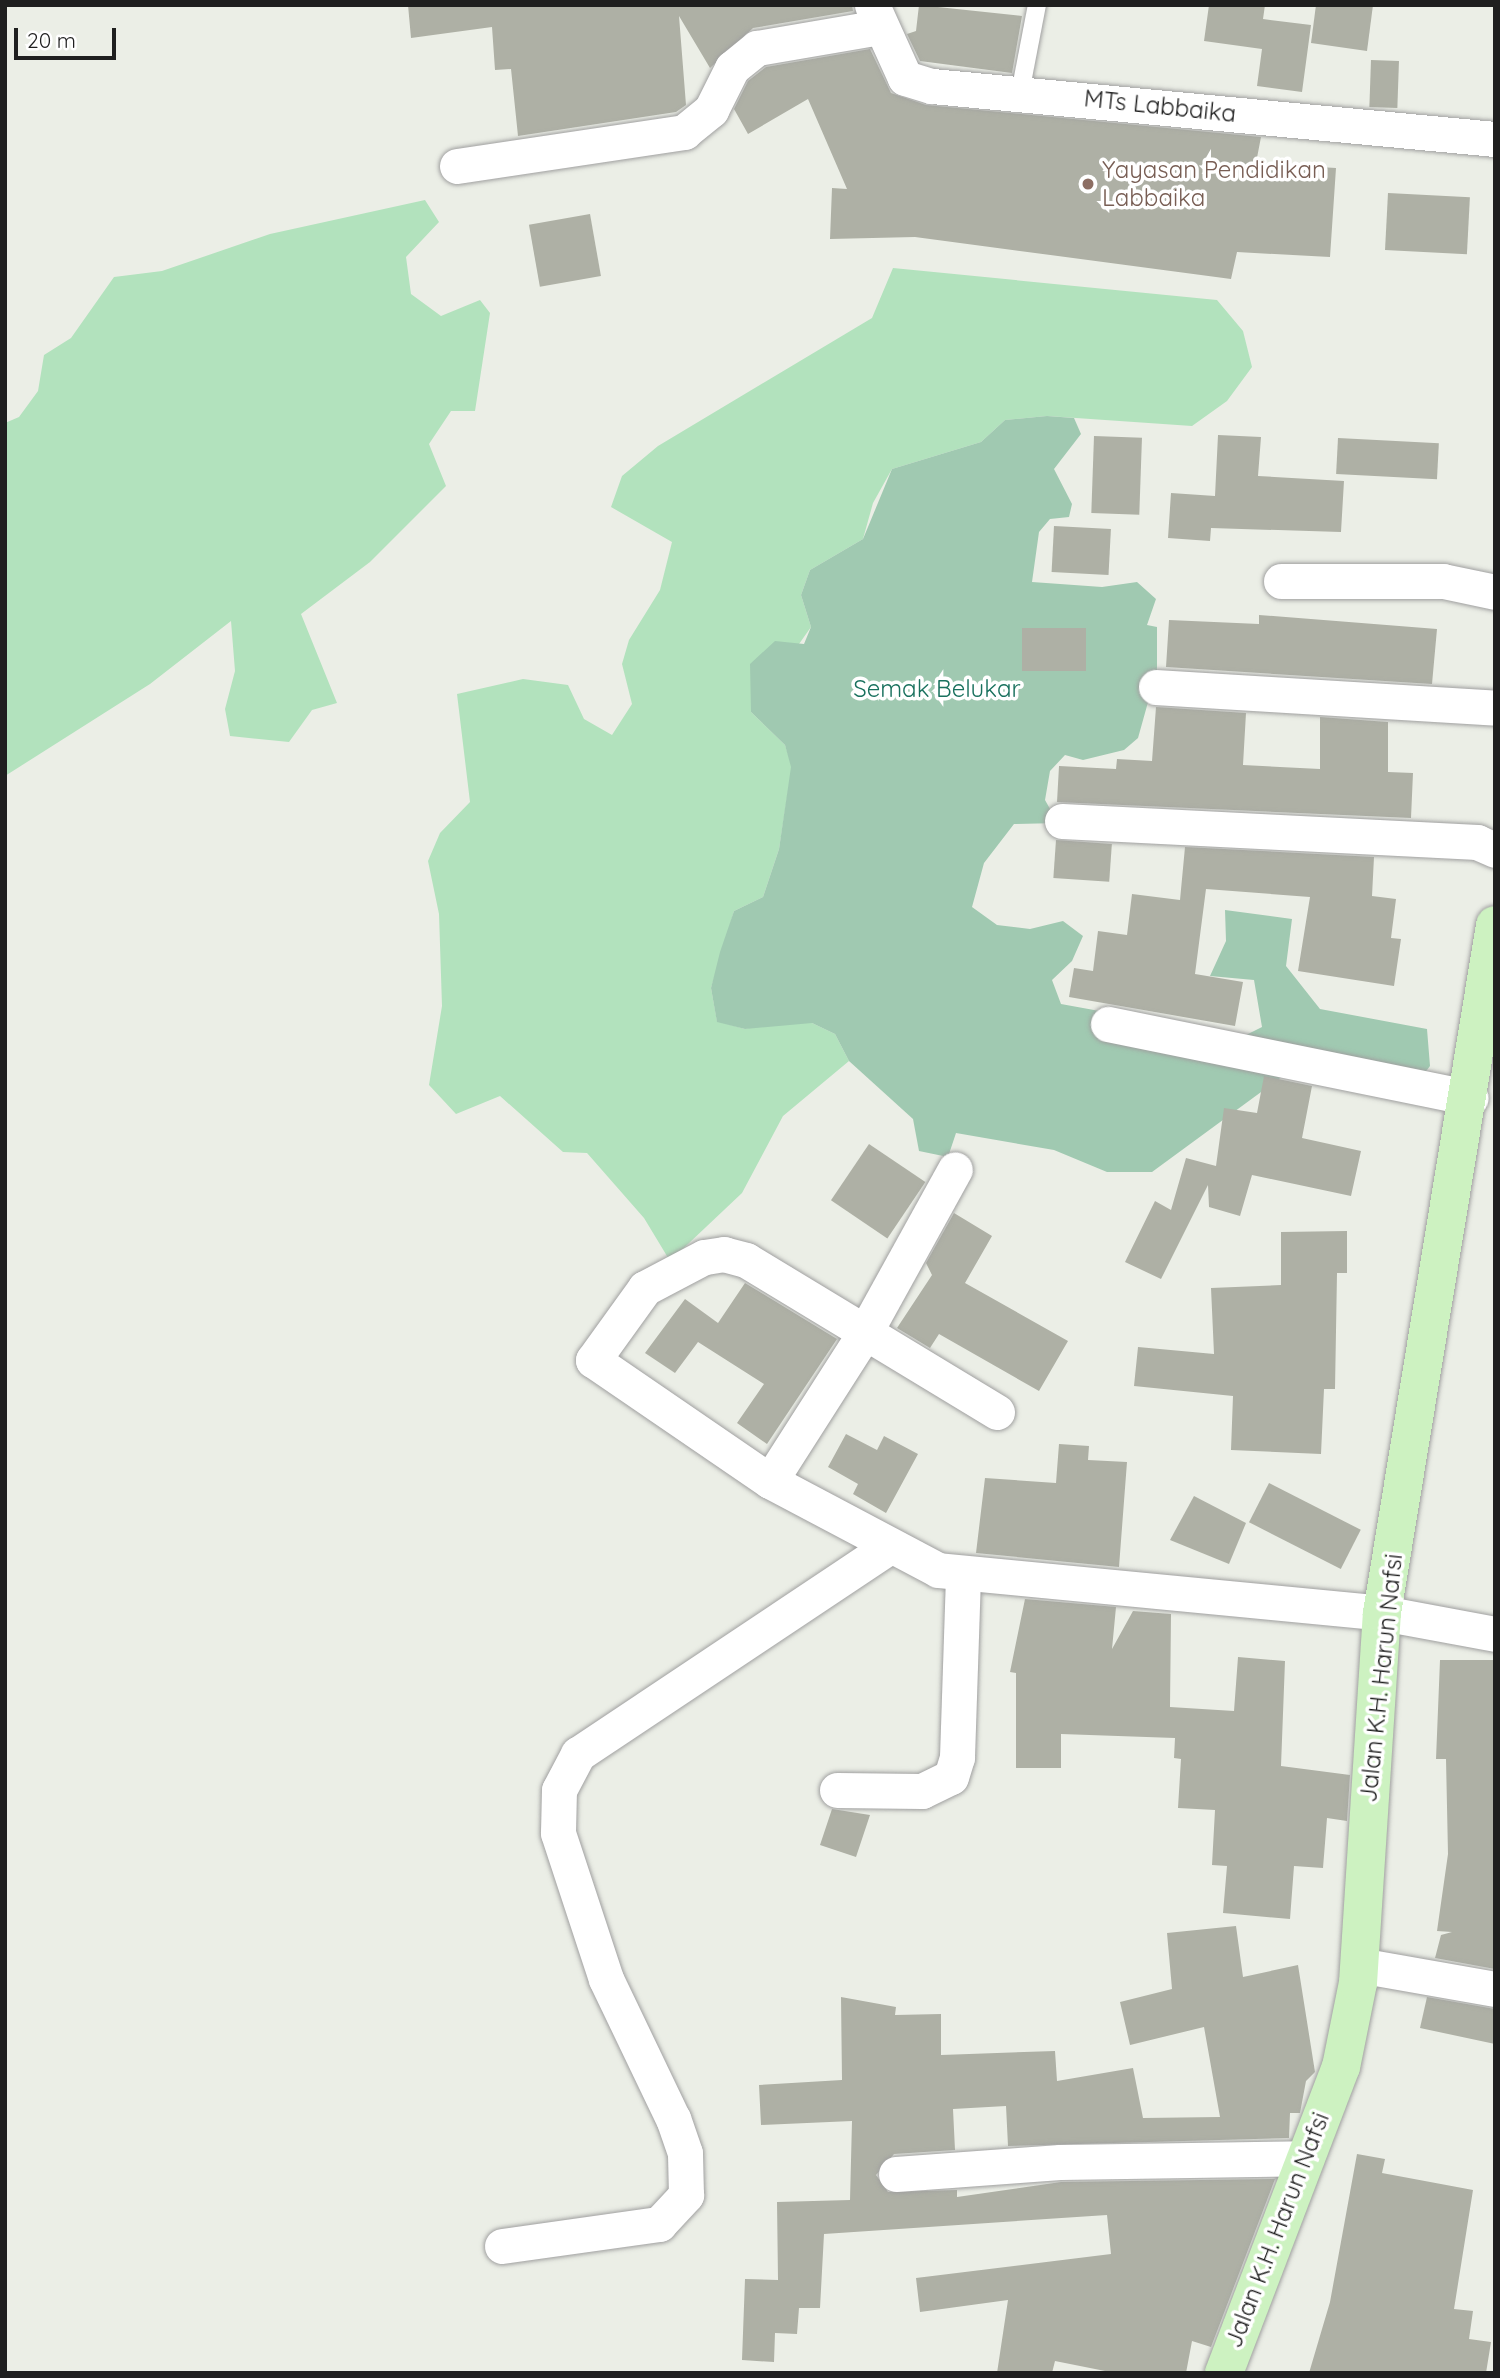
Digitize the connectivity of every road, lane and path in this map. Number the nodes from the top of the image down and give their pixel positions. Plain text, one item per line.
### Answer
1 (1037, 5) edge
2 (876, 16) edge
3 (1020, 93) junction
4 (1495, 139) edge
5 (457, 166) dead end
6 (1281, 581) dead end
7 (1495, 592) edge
8 (1156, 687) dead end
9 (1495, 708) edge
10 (1062, 821) dead end
11 (1495, 850) edge
12 (1495, 925) edge
13 (1108, 1024) dead end
14 (1479, 1098) edge
15 (954, 1168) dead end
16 (864, 1334) junction
17 (997, 1412) dead end
18 (770, 1481) junction
19 (888, 1547) junction
20 (963, 1576) junction
21 (1382, 1613) junction
22 (1495, 1634) edge
23 (837, 1790) dead end
24 (1358, 1974) junction
25 (1495, 1989) edge
26 (1304, 2158) junction
27 (896, 2174) dead end
28 (502, 2246) dead end
29 (1224, 2373) edge

1 - 3 lane
2 - 3 street, MTs Labbaika
2 - 5 street
3 - 4 street, MTs Labbaika
6 - 7 street
8 - 9 street
10 - 11 street
12 - 14 main road, Jalan K.H. Harun Nafsi
13 - 14 street
14 - 21 main road, Jalan K.H. Harun Nafsi
15 - 16 street
16 - 17 street
16 - 18 street
16 - 18 street
18 - 19 street
19 - 20 street
19 - 28 street
20 - 21 street
20 - 23 street
21 - 22 street
21 - 24 main road, Jalan K.H. Harun Nafsi
24 - 25 street
24 - 26 main road, Jalan K.H. Harun Nafsi
26 - 27 street
26 - 29 main road, Jalan K.H. Harun Nafsi

